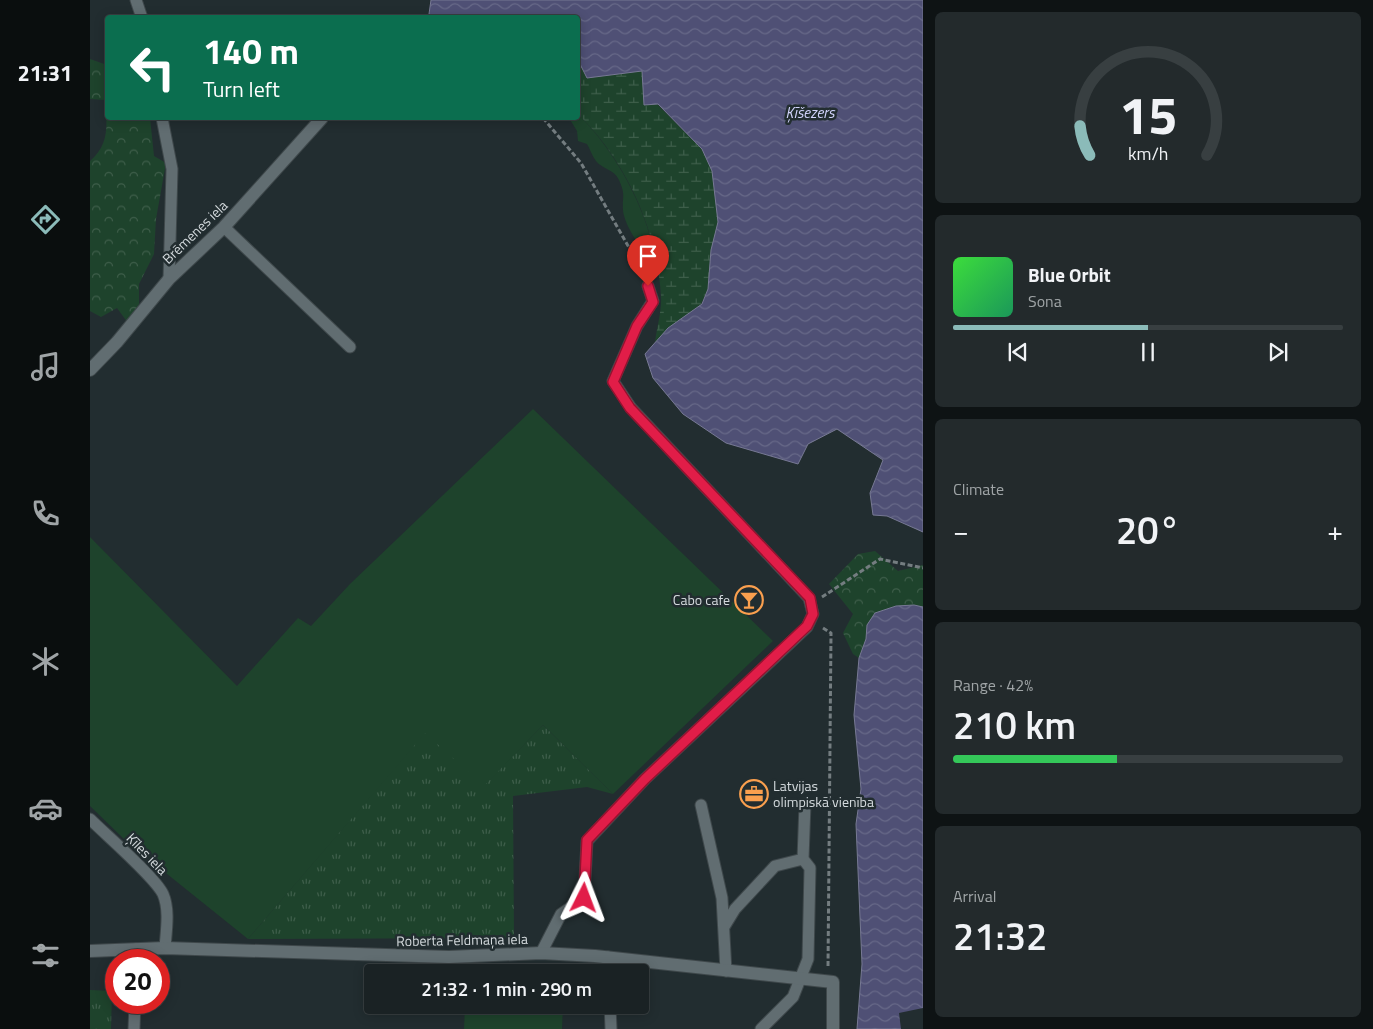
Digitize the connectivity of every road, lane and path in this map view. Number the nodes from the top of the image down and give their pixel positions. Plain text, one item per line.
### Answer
1 (136, 0) edge
2 (141, 15) edge
3 (162, 120) edge
4 (320, 120) edge
5 (545, 120) edge
6 (224, 227) junction
7 (169, 279) junction
8 (648, 286) joint
9 (350, 347) dead end
10 (90, 370) edge
11 (923, 568) edge
12 (811, 604) junction
13 (810, 619) junction
14 (805, 804) dead end
15 (702, 805) dead end
16 (90, 819) edge
17 (803, 859) junction
18 (724, 927) junction
19 (165, 948) junction
20 (161, 949) edge
21 (90, 951) edge
22 (105, 952) edge
23 (541, 953) junction
24 (608, 958) junction
25 (608, 964) edge
26 (726, 971) junction
27 (799, 978) junction
28 (830, 982) junction
29 (135, 1014) edge
30 (610, 1014) edge
31 (134, 1029) edge
32 (611, 1029) edge
33 (761, 1029) edge
34 (834, 1029) edge

1 - 2 lane
3 - 7 lane
4 - 6 street, Brēmenes iela
5 - 8 path
6 - 7 street, Brēmenes iela
6 - 9 lane
7 - 10 street, Brēmenes iela
8 - 12 lane
11 - 12 path
12 - 13 lane
13 - 23 lane
13 - 28 path
14 - 17 lane
15 - 18 lane
16 - 19 lane, Ķīles iela
17 - 18 lane
17 - 27 lane
18 - 26 lane
19 - 20 street, Roberta Feldmaņa iela
19 - 23 street, Roberta Feldmaņa iela
21 - 22 street, Roberta Feldmaņa iela
23 - 24 street, Roberta Feldmaņa iela
24 - 25 lane
24 - 26 street, Roberta Feldmaņa iela
26 - 27 street, Roberta Feldmaņa iela
27 - 28 street, Roberta Feldmaņa iela
27 - 33 lane
28 - 34 street
29 - 31 lane
30 - 32 lane

